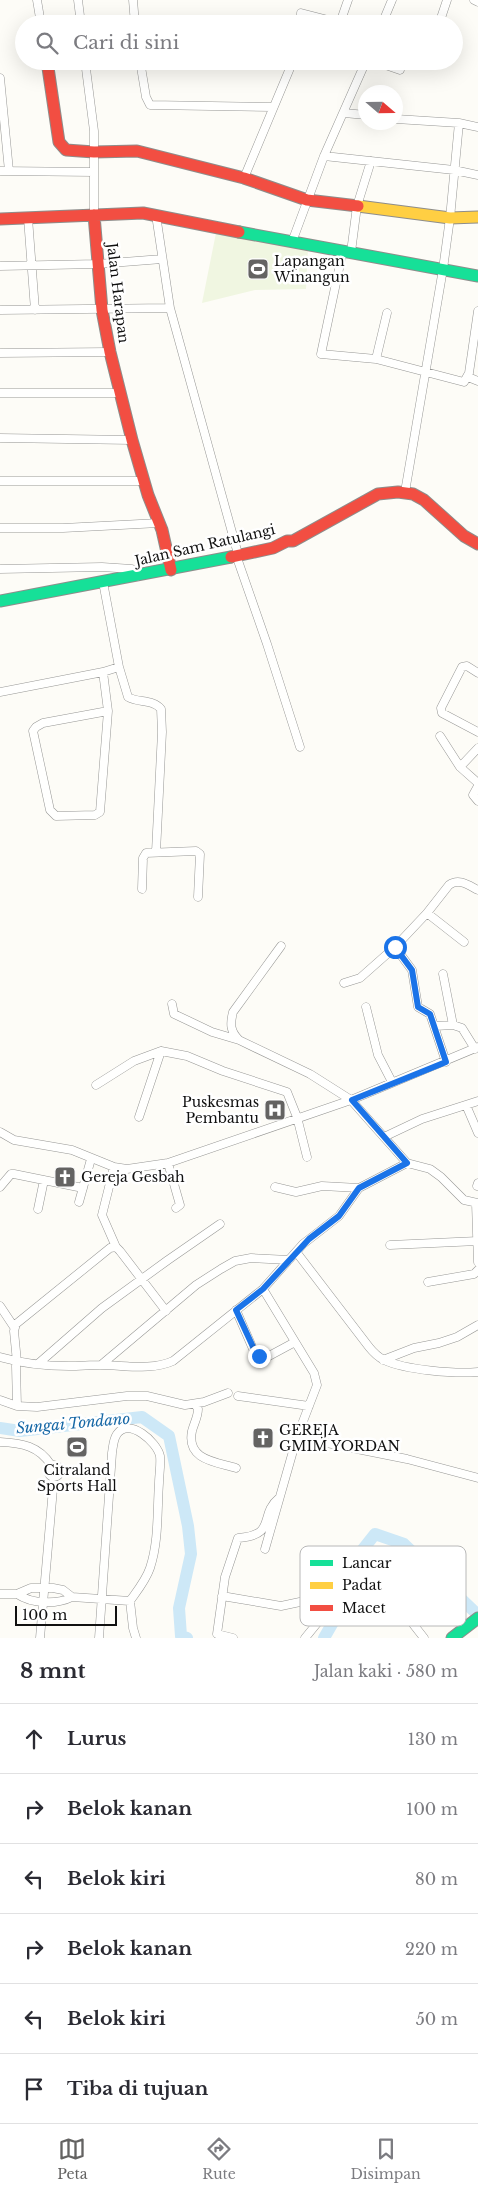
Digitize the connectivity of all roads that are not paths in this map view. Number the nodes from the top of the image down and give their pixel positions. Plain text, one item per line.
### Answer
1 (38, 0) edge
2 (78, 0) edge
3 (133, 0) edge
4 (348, 0) edge
5 (392, 0) edge
6 (447, 0) edge
7 (40, 15) edge
8 (79, 15) edge
9 (134, 15) edge
10 (343, 15) edge
11 (386, 15) edge
12 (442, 15) edge
13 (48, 70) edge
14 (86, 70) edge
15 (142, 70) edge
16 (289, 70) edge
17 (362, 70) edge
18 (0, 78) edge
19 (272, 107) junction
20 (344, 113) junction
21 (358, 114) edge
22 (403, 119) edge
23 (459, 123) junction
24 (478, 127) edge
25 (94, 152) junction
26 (324, 156) junction
27 (371, 161) junction
28 (454, 170) junction
29 (0, 171) edge
30 (9, 171) junction
31 (94, 172) junction
32 (478, 175) edge
33 (244, 178) junction
34 (307, 200) junction
35 (357, 206) junction
36 (94, 215) junction
37 (156, 215) junction
38 (478, 217) edge
39 (28, 218) junction
40 (450, 218) junction
41 (0, 219) edge
42 (292, 242) junction
43 (347, 251) junction
44 (162, 260) junction
45 (98, 264) junction
46 (0, 266) edge
47 (31, 266) junction
48 (443, 270) junction
49 (478, 276) edge
50 (170, 308) junction
51 (0, 310) edge
52 (35, 310) junction
53 (102, 310) junction
54 (478, 311) edge
55 (387, 313) dead end
56 (110, 352) junction
57 (0, 353) edge
58 (376, 359) junction
59 (425, 372) junction
60 (468, 377) junction
61 (478, 381) edge
62 (0, 393) edge
63 (120, 393) junction
64 (0, 438) edge
65 (132, 440) junction
66 (0, 481) edge
67 (144, 481) junction
68 (405, 492) junction
69 (159, 522) junction
70 (0, 528) edge
71 (478, 544) edge
72 (237, 554) junction
73 (0, 569) edge
74 (171, 570) junction
75 (138, 576) junction
76 (103, 582) junction
77 (0, 602) edge
78 (119, 666) junction
79 (103, 672) junction
80 (478, 673) edge
81 (0, 692) edge
82 (108, 711) junction
83 (478, 732) edge
84 (440, 736) dead end
85 (300, 747) dead end
86 (478, 748) edge
87 (460, 767) junction
88 (478, 785) edge
89 (478, 801) edge
90 (156, 852) junction
91 (142, 889) dead end
92 (478, 890) edge
93 (198, 897) dead end
94 (427, 913) junction
95 (464, 942) dead end
96 (281, 946) dead end
97 (395, 947) junction
98 (443, 974) dead end
99 (344, 983) dead end
100 (172, 1004) dead end
101 (366, 1007) dead end
102 (453, 1025) junction
103 (435, 1026) junction
104 (238, 1040) junction
105 (477, 1048) edge
106 (161, 1051) junction
107 (446, 1062) junction
108 (392, 1082) junction
109 (96, 1085) dead end
110 (352, 1100) junction
111 (478, 1100) edge
112 (466, 1105) junction
113 (139, 1117) dead end
114 (297, 1118) junction
115 (0, 1132) edge
116 (478, 1133) edge
117 (384, 1137) junction
118 (306, 1157) dead end
119 (91, 1159) junction
120 (168, 1163) junction
121 (407, 1163) junction
122 (114, 1167) junction
123 (44, 1180) junction
124 (0, 1187) edge
125 (276, 1187) dead end
126 (83, 1188) junction
127 (359, 1188) junction
128 (79, 1202) dead end
129 (477, 1203) edge
130 (176, 1208) dead end
131 (38, 1209) dead end
132 (220, 1224) dead end
133 (477, 1241) edge
134 (390, 1245) dead end
135 (116, 1247) junction
136 (297, 1253) junction
137 (289, 1260) junction
138 (478, 1262) edge
139 (478, 1270) edge
140 (142, 1279) junction
141 (428, 1282) dead end
142 (263, 1289) junction
143 (0, 1306) edge
144 (236, 1310) junction
145 (166, 1311) junction
146 (478, 1325) edge
147 (14, 1327) junction
148 (295, 1342) junction
149 (0, 1357) edge
150 (383, 1360) junction
151 (17, 1362) junction
152 (39, 1363) junction
153 (101, 1365) junction
154 (478, 1372) edge
155 (228, 1393) dead end
156 (238, 1396) dead end
157 (0, 1400) edge
158 (195, 1404) junction
159 (17, 1406) junction
160 (310, 1406) junction
161 (297, 1437) junction
162 (0, 1442) edge
163 (236, 1468) dead end
164 (478, 1478) edge
165 (279, 1498) junction
166 (265, 1549) dead end
167 (45, 1588) junction
168 (0, 1594) edge
169 (17, 1594) junction
170 (222, 1596) junction
171 (72, 1597) junction
172 (101, 1600) junction
173 (44, 1601) junction
174 (130, 1601) junction
175 (300, 1602) edge
176 (478, 1618) edge
177 (315, 1626) edge
178 (415, 1626) edge
179 (40, 1638) edge
180 (99, 1638) edge
181 (136, 1638) edge
182 (233, 1638) edge
183 (305, 1638) edge
184 (424, 1638) edge
185 (452, 1638) edge

1 - 7 street
2 - 8 street
3 - 9 street
4 - 10 street
5 - 11 street
6 - 12 street
13 - 25 main road
14 - 25 street, Jalan Harapan
15 - 19 street
16 - 19 street
17 - 20 street
18 - 30 street
19 - 33 street
20 - 21 street
20 - 26 street
22 - 23 street
23 - 24 street
23 - 28 street
25 - 31 street, Jalan Harapan
25 - 33 main road
26 - 27 street
26 - 34 street
27 - 28 street
27 - 35 street
28 - 32 street
28 - 40 street
29 - 30 street
30 - 31 street
31 - 36 street, Jalan Harapan
33 - 34 main road
34 - 35 main road
34 - 42 street
35 - 40 main road
35 - 43 street
36 - 37 main road
36 - 39 main road
36 - 45 main road, Jalan Harapan
37 - 42 main road
37 - 44 street
38 - 40 main road
39 - 41 main road
39 - 47 street
40 - 48 street
42 - 43 main road
43 - 48 main road
43 - 58 street
44 - 45 street
44 - 50 street
45 - 47 street
45 - 53 main road, Jalan Harapan
46 - 47 street
47 - 52 street
48 - 49 main road
48 - 59 street
50 - 53 street
50 - 72 street
51 - 52 street
52 - 53 street
53 - 56 main road, Jalan Harapan
54 - 60 street
55 - 58 street
56 - 57 street
56 - 63 main road, Jalan Harapan
58 - 59 street
59 - 60 street
59 - 68 street
60 - 61 street
62 - 63 street
63 - 65 main road, Jalan Harapan
64 - 65 street
65 - 67 main road, Jalan Harapan
66 - 67 street
67 - 69 main road, Jalan Harapan
68 - 71 main road, Jalan Sam Ratulangi
68 - 72 main road, Jalan Sam Ratulangi
69 - 70 street
69 - 74 main road, Jalan Harapan
72 - 74 main road, Jalan Sam Ratulangi
72 - 85 street
73 - 75 street
74 - 75 main road, Jalan Sam Ratulangi
75 - 76 main road, Jalan Sam Ratulangi
76 - 77 main road, Jalan Sam Ratulangi
76 - 78 street
78 - 79 street
78 - 90 street
79 - 81 street
79 - 82 street
80 - 83 street
82 - 82 street
84 - 87 street
86 - 87 street
87 - 88 street
88 - 89 street
90 - 91 street
90 - 93 street
92 - 94 street
94 - 95 street
94 - 97 street
96 - 104 street
97 - 99 street
97 - 103 street
98 - 102 street
100 - 104 street
101 - 108 street
102 - 103 street
102 - 105 street
103 - 107 street
104 - 110 street
105 - 107 street
106 - 109 street
106 - 113 street
106 - 114 street
107 - 108 street
108 - 110 street
110 - 114 street
110 - 117 street
111 - 112 street
112 - 116 street
112 - 117 street
114 - 118 street
114 - 120 street
115 - 119 street
117 - 121 street
119 - 122 street
119 - 126 street
120 - 122 street
120 - 130 street
121 - 127 street
121 - 129 street
122 - 135 street
123 - 124 street
123 - 126 street
123 - 131 street
125 - 127 street
126 - 128 street
127 - 136 street
129 - 133 street
132 - 140 street
133 - 134 street
133 - 138 street
135 - 140 street
135 - 147 street
136 - 137 street
136 - 150 street
137 - 142 street
137 - 145 street
139 - 141 street
140 - 145 street
140 - 152 street
142 - 144 street
142 - 148 street
143 - 147 street
144 - 148 street
144 - 153 street
145 - 153 street
146 - 150 street
147 - 151 street
148 - 160 street
149 - 151 street
150 - 154 street
151 - 152 street
151 - 159 street
152 - 153 street
155 - 158 street
156 - 160 street
157 - 159 street
158 - 159 street
158 - 163 street
160 - 161 street
161 - 164 street
161 - 165 street
162 - 167 street
165 - 166 street
165 - 170 street
167 - 169 street
167 - 171 street
167 - 173 street
168 - 169 street
169 - 173 street
170 - 175 street
170 - 182 street
171 - 172 street
171 - 173 street
172 - 174 street
172 - 174 street
172 - 180 street
173 - 179 street
174 - 181 street
176 - 185 main road
177 - 183 street
178 - 184 street

